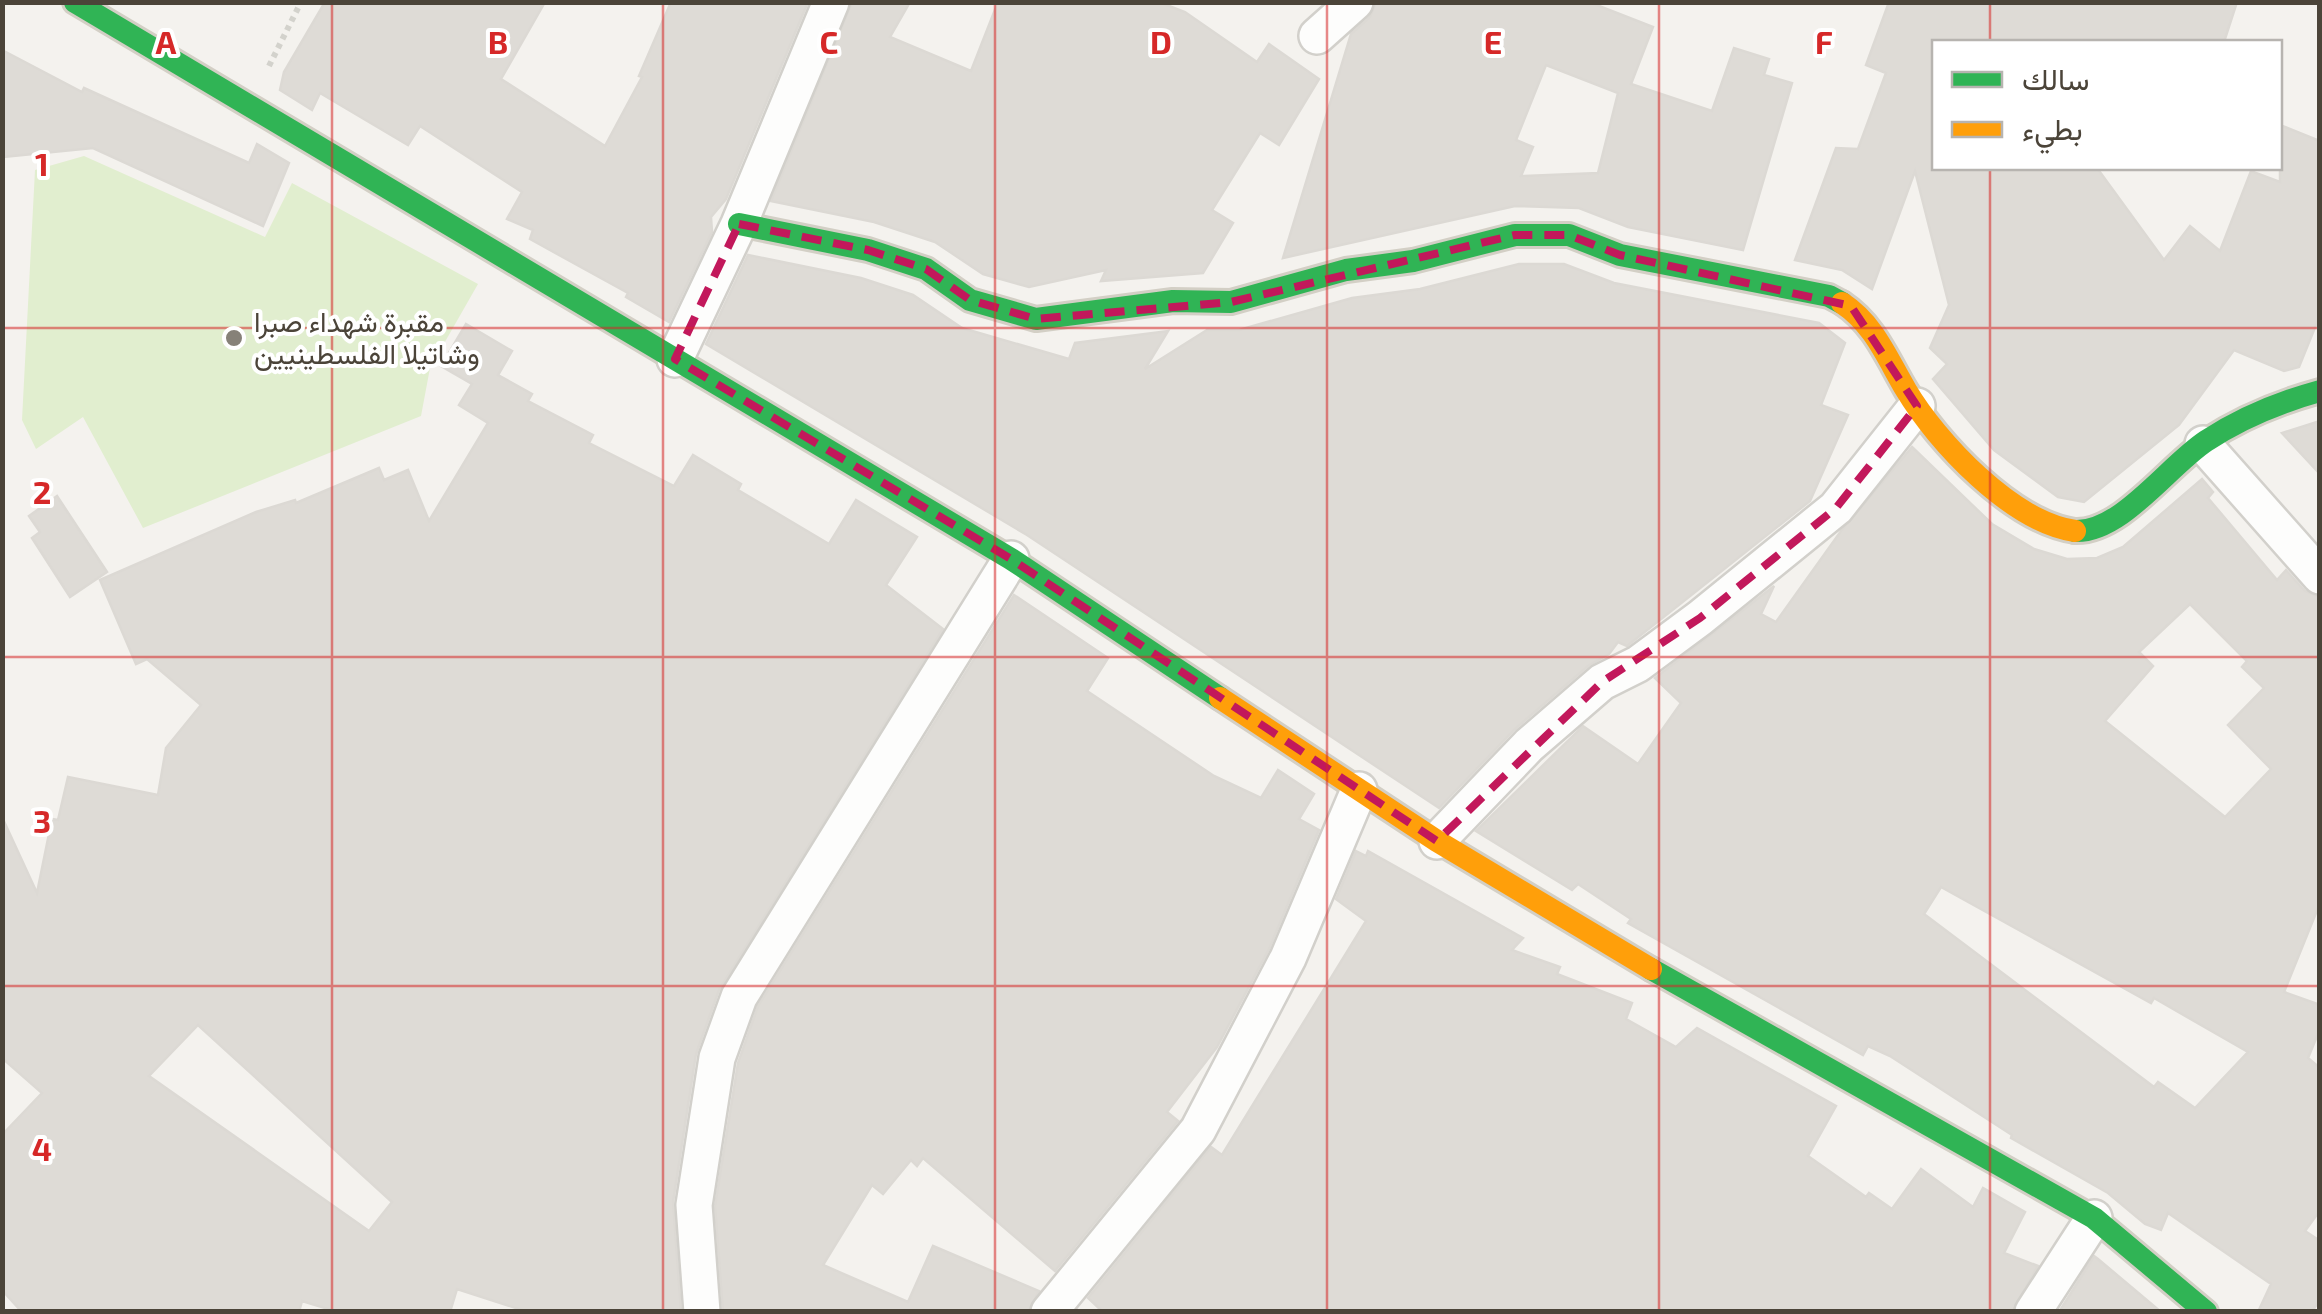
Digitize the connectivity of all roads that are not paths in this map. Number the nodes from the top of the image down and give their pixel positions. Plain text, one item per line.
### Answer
1 (75, 2) edge
2 (831, 2) edge
3 (1356, 2) edge
4 (1317, 36) dead end
5 (739, 224) junction
6 (675, 359) junction
7 (2320, 391) edge
8 (1917, 406) junction
9 (2202, 444) junction
10 (1010, 559) junction
11 (2320, 576) edge
12 (1359, 790) junction
13 (1437, 841) junction
14 (2094, 1218) junction
15 (702, 1312) edge
16 (1049, 1312) edge
17 (2032, 1312) edge
18 (2206, 1312) edge

1 - 6 street
2 - 5 street
3 - 4 street
5 - 6 street
5 - 8 street
6 - 10 street
7 - 9 street
8 - 9 street
8 - 13 street
9 - 11 street
10 - 12 street
10 - 15 street
12 - 13 street
12 - 16 street
13 - 14 street
14 - 17 street
14 - 18 street

